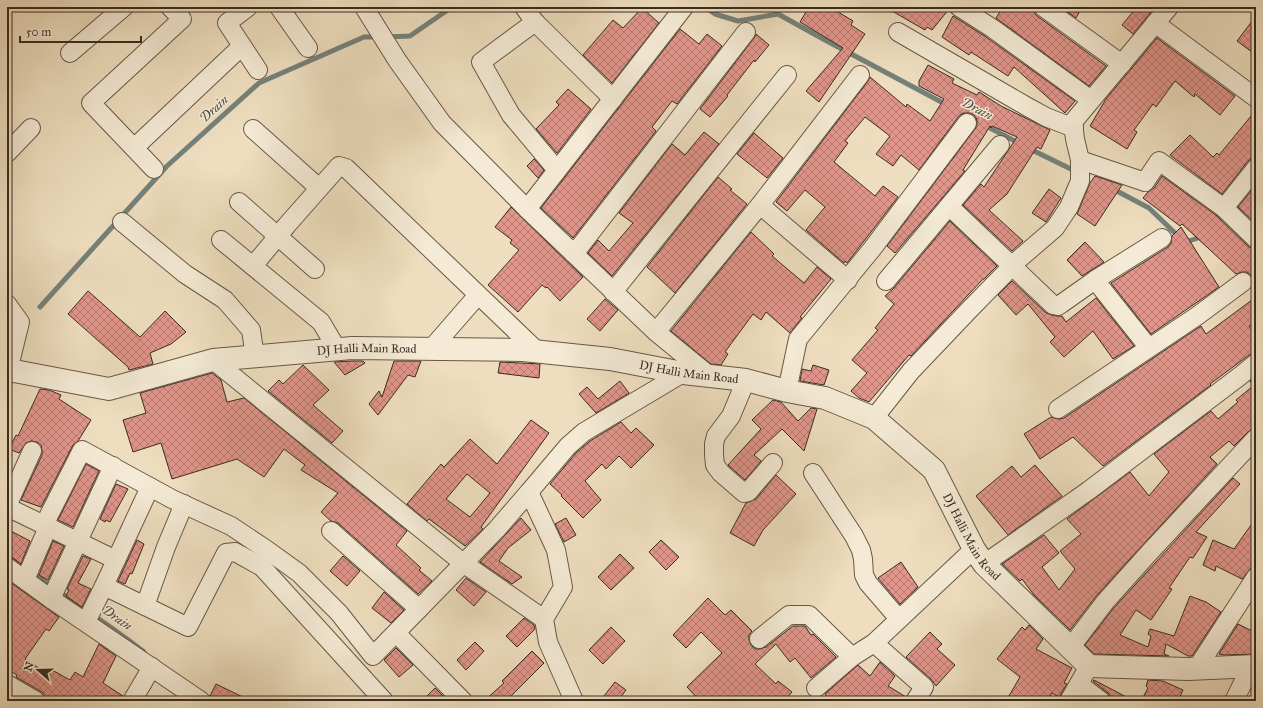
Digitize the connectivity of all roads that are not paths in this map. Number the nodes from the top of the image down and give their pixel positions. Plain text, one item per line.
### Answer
1 (124, 7) edge
2 (171, 7) edge
3 (248, 7) edge
4 (279, 7) edge
5 (364, 7) edge
6 (524, 7) edge
7 (684, 7) edge
8 (959, 7) edge
9 (1044, 7) edge
10 (1169, 7) edge
11 (535, 22) junction
12 (1155, 23) junction
13 (746, 32) dead end
14 (898, 32) dead end
15 (242, 46) junction
16 (308, 48) dead end
17 (70, 53) dead end
18 (1122, 64) junction
19 (258, 70) dead end
20 (787, 75) dead end
21 (860, 75) dead end
22 (1256, 98) edge
23 (613, 99) junction
24 (1091, 100) junction
25 (966, 123) dead end
26 (31, 128) dead end
27 (1074, 128) junction
28 (253, 129) dead end
29 (1000, 145) dead end
30 (134, 148) junction
31 (7, 153) edge
32 (154, 168) dead end
33 (1080, 168) junction
34 (557, 170) junction
35 (1253, 179) edge
36 (319, 188) junction
37 (238, 202) dead end
38 (760, 205) junction
39 (949, 206) junction
40 (1224, 208) junction
41 (527, 209) junction
42 (122, 222) dead end
43 (278, 236) junction
44 (1162, 238) dead end
45 (1256, 239) edge
46 (221, 240) dead end
47 (574, 254) junction
48 (253, 266) junction
49 (1012, 267) junction
50 (315, 269) dead end
51 (848, 280) junction
52 (1095, 280) junction
53 (886, 281) dead end
54 (1243, 282) dead end
55 (613, 292) junction
56 (478, 295) junction
57 (7, 304) edge
58 (656, 332) junction
59 (1149, 348) junction
60 (337, 349) junction
61 (431, 349) junction
62 (537, 351) junction
63 (255, 357) junction
64 (213, 360) junction
65 (1256, 363) edge
66 (8, 372) edge
67 (684, 373) junction
68 (711, 377) junction
69 (746, 380) junction
70 (787, 391) junction
71 (1058, 409) dead end
72 (874, 418) junction
73 (1256, 438) edge
74 (32, 451) dead end
75 (774, 463) dead end
76 (113, 466) junction
77 (813, 473) dead end
78 (150, 487) junction
79 (529, 492) junction
80 (184, 504) junction
81 (7, 507) edge
82 (48, 527) junction
83 (332, 531) dead end
84 (77, 541) junction
85 (979, 557) junction
86 (116, 560) junction
87 (463, 563) junction
88 (7, 567) edge
89 (1256, 577) edge
90 (25, 580) junction
91 (104, 586) junction
92 (53, 592) junction
93 (145, 606) junction
94 (419, 609) junction
95 (89, 617) junction
96 (544, 619) junction
97 (899, 619) junction
98 (396, 633) junction
99 (759, 639) dead end
100 (874, 643) junction
101 (1070, 648) junction
102 (852, 657) junction
103 (1254, 666) edge
104 (152, 667) junction
105 (1197, 668) junction
106 (1084, 675) junction
107 (7, 684) edge
108 (816, 688) dead end
109 (572, 700) edge
110 (36, 701) edge
111 (132, 701) edge
112 (201, 701) edge
113 (384, 701) edge
114 (463, 701) edge
115 (915, 701) edge
116 (1069, 701) edge
117 (1102, 701) edge
118 (1234, 701) edge

1 - 17 street
2 - 30 street
3 - 15 street
4 - 16 street
5 - 41 street
6 - 11 street
7 - 23 street
8 - 24 street
9 - 18 street
10 - 12 street
11 - 23 street
11 - 34 street
12 - 18 street
12 - 22 street
13 - 47 street
14 - 27 street
15 - 19 street
15 - 30 street
18 - 24 street
20 - 55 street
21 - 38 street
23 - 34 street
24 - 27 street
25 - 51 street
26 - 31 street
27 - 33 street
28 - 36 street
29 - 39 street
30 - 32 street
33 - 40 street
33 - 49 street
34 - 41 street
35 - 40 street
36 - 43 street
36 - 56 street
37 - 43 street
38 - 51 street
38 - 58 street
39 - 49 street
39 - 53 street
40 - 45 street
41 - 47 street
42 - 63 street
43 - 48 street
43 - 50 street
44 - 52 street
46 - 48 street
47 - 55 street
48 - 60 street
49 - 52 street
49 - 72 street
51 - 70 street
52 - 59 street
54 - 59 street
55 - 58 street
56 - 61 street
56 - 62 street
57 - 66 street
58 - 68 street
59 - 71 street
60 - 61 street, DJ Halli Main Road
60 - 63 street, DJ Halli Main Road
61 - 62 street, DJ Halli Main Road
62 - 67 street, DJ Halli Main Road
63 - 64 street, DJ Halli Main Road
64 - 66 street, DJ Halli Main Road
64 - 87 street
65 - 85 street
67 - 68 street, DJ Halli Main Road
67 - 79 street
68 - 69 street, DJ Halli Main Road
69 - 70 street, DJ Halli Main Road
69 - 75 street
70 - 72 street, DJ Halli Main Road
72 - 85 street, DJ Halli Main Road
73 - 101 street
74 - 81 street
76 - 78 street
76 - 82 street
76 - 84 street
77 - 97 street
78 - 80 street
78 - 86 street
79 - 87 street
79 - 96 street
80 - 93 street
80 - 98 street
81 - 82 street
82 - 84 street
82 - 90 street
83 - 94 street
84 - 86 street
84 - 92 street
85 - 97 street
85 - 101 street, DJ Halli Main Road
86 - 91 street
87 - 94 street
87 - 96 street
88 - 90 street
89 - 105 street
90 - 92 street
91 - 93 street
91 - 95 street
92 - 95 street
93 - 113 street
94 - 98 street
95 - 104 street
96 - 109 street
97 - 100 street
98 - 114 street
99 - 102 street
100 - 102 street
100 - 115 street
101 - 106 street, DJ Halli Main Road
102 - 108 street
103 - 105 street
103 - 118 street
104 - 111 street
104 - 112 street
105 - 106 street
106 - 116 street
106 - 117 street
107 - 110 street

